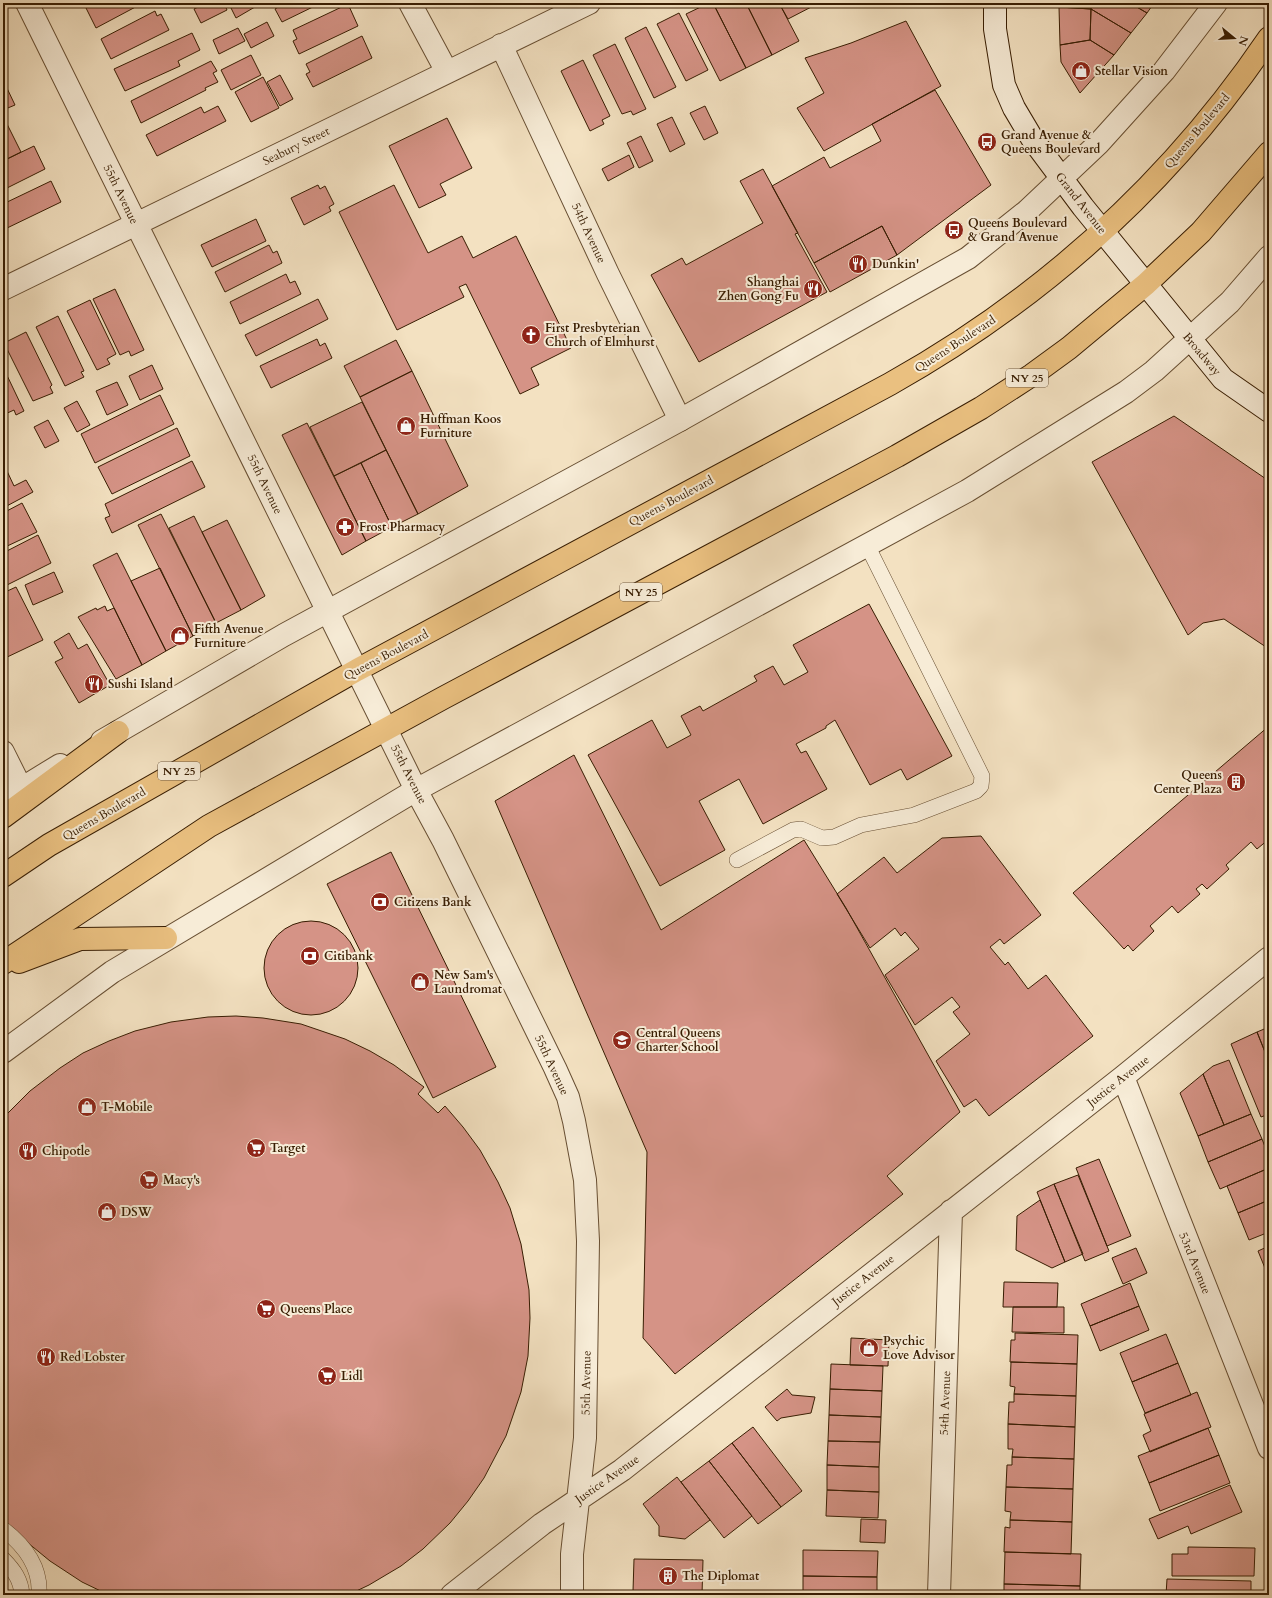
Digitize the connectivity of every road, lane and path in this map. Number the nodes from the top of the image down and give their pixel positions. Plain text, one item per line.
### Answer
1 (27, 3) edge
2 (410, 3) edge
3 (590, 3) edge
4 (995, 3) edge
5 (1216, 3) edge
6 (1269, 38) edge
7 (501, 45) junction
8 (447, 72) junction
9 (1269, 153) edge
10 (1061, 178) junction
11 (136, 224) junction
12 (1103, 232) junction
13 (1269, 256) edge
14 (1146, 284) junction
15 (3, 289) edge
16 (1189, 340) junction
17 (1269, 411) edge
18 (680, 420) junction
19 (867, 545) junction
20 (328, 611) junction
21 (357, 670) junction
22 (386, 729) junction
23 (118, 732) junction
24 (3, 752) edge
25 (21, 788) junction
26 (416, 790) junction
27 (3, 800) edge
28 (3, 817) edge
29 (737, 860) dead end
30 (3, 876) edge
31 (166, 938) junction
32 (1269, 958) edge
33 (3, 963) edge
34 (3, 968) edge
35 (3, 1052) edge
36 (1123, 1078) junction
37 (951, 1211) junction
38 (1269, 1448) edge
39 (579, 1499) junction
40 (3, 1529) edge
41 (3, 1560) edge
42 (22, 1595) edge
43 (39, 1595) edge
44 (452, 1595) edge
45 (572, 1595) edge
46 (939, 1595) edge

1 - 11 street, 55th Avenue
2 - 8 street
3 - 7 street, Seabury Street
4 - 10 street, Grand Avenue
5 - 10 street
6 - 12 main road, Queens Boulevard
7 - 8 street, Seabury Street
7 - 18 street, 54th Avenue
8 - 11 street, Seabury Street
9 - 14 main road, NY 25
10 - 12 street, Grand Avenue
10 - 18 street
11 - 15 street, Seabury Street
11 - 20 street, 55th Avenue
12 - 14 street, Grand Avenue
12 - 21 main road, Queens Boulevard / NY 25
13 - 16 street
14 - 16 street, Broadway
14 - 22 main road, NY 25
16 - 17 street, Broadway
16 - 19 street
18 - 20 street
19 - 26 street
19 - 29 lane
20 - 21 street, 55th Avenue
20 - 23 street
21 - 22 street, 55th Avenue
21 - 30 main road, Queens Boulevard / NY 25
22 - 26 street, 55th Avenue
22 - 33 main road, NY 25
23 - 25 street
23 - 28 main road
24 - 25 street
25 - 27 street
26 - 31 street
26 - 39 street, 55th Avenue
31 - 34 main road
31 - 35 street
32 - 36 street, Justice Avenue
36 - 37 street, Justice Avenue
36 - 38 street, 53rd Avenue
37 - 39 street, Justice Avenue
37 - 46 street, 54th Avenue
39 - 44 street, Justice Avenue
39 - 45 street, 55th Avenue
40 - 43 lane
41 - 42 lane

